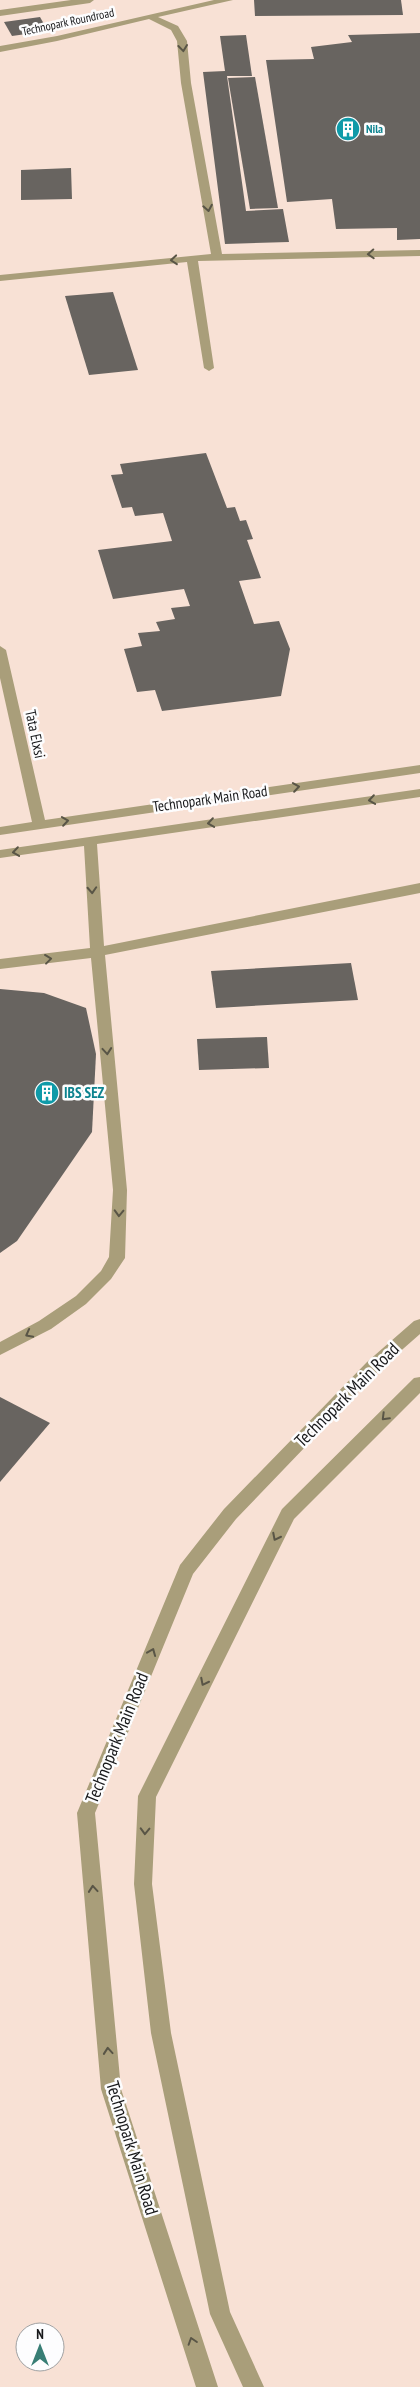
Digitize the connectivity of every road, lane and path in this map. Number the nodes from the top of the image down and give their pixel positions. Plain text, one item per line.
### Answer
1 (90, 0) edge
2 (229, 0) edge
3 (0, 12) edge
4 (150, 17) junction
5 (0, 49) edge
6 (420, 252) edge
7 (216, 257) junction
8 (192, 258) junction
9 (0, 278) edge
10 (209, 368) dead end
11 (0, 650) edge
12 (420, 769) edge
13 (420, 793) edge
14 (39, 824) junction
15 (0, 831) edge
16 (90, 841) junction
17 (0, 854) edge
18 (420, 888) edge
19 (98, 952) junction
20 (0, 964) edge
21 (420, 1326) edge
22 (0, 1349) edge
23 (420, 1383) edge
24 (207, 2387) edge
25 (254, 2387) edge

1 - 3 street
2 - 4 street, Technopark Roundroad
4 - 5 street, Technopark Roundroad
4 -> 7 street
6 -> 7 street
7 - 8 street
8 -> 9 street
8 - 10 street
11 - 14 street, Tata Elxsi
14 -> 12 street, Technopark Main Road
13 -> 16 street
14 - 15 street, Technopark Main Road
16 -> 17 street
16 -> 19 street
18 - 19 street
20 -> 19 street
19 -> 22 street
24 -> 21 street, Technopark Main Road
23 -> 25 street

